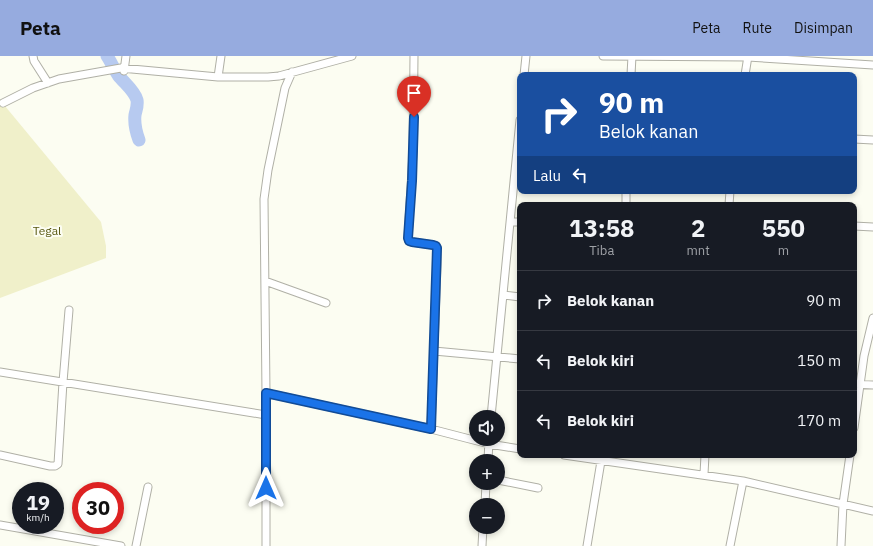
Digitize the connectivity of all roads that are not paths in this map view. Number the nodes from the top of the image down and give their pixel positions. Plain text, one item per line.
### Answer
1 (33, 56) edge
2 (126, 56) edge
3 (221, 56) edge
4 (352, 56) edge
5 (414, 56) edge
6 (526, 56) edge
7 (603, 56) edge
8 (632, 56) edge
9 (748, 57) edge
10 (335, 59) edge
11 (832, 59) edge
12 (873, 64) edge
13 (124, 69) junction
14 (292, 72) junction
15 (524, 72) edge
16 (631, 72) edge
17 (746, 72) edge
18 (218, 77) junction
19 (48, 83) junction
20 (3, 103) dead end
21 (857, 139) edge
22 (873, 140) edge
23 (517, 154) edge
24 (510, 222) junction
25 (517, 222) edge
26 (857, 226) edge
27 (873, 227) edge
28 (265, 281) junction
29 (503, 295) junction
30 (517, 297) edge
31 (326, 303) dead end
32 (69, 310) dead end
33 (873, 318) edge
34 (434, 351) junction
35 (497, 356) junction
36 (517, 358) edge
37 (0, 372) edge
38 (63, 382) junction
39 (857, 384) edge
40 (873, 385) edge
41 (266, 393) junction
42 (492, 410) edge
43 (266, 415) junction
44 (431, 429) junction
45 (469, 437) edge
46 (505, 445) edge
47 (517, 447) edge
48 (0, 455) edge
49 (601, 458) edge
50 (705, 458) edge
51 (850, 458) edge
52 (704, 474) junction
53 (505, 481) edge
54 (743, 481) junction
55 (148, 487) dead end
56 (538, 488) dead end
57 (843, 504) junction
58 (873, 511) edge
59 (0, 525) edge
60 (483, 534) edge
61 (121, 546) edge
62 (136, 546) edge
63 (266, 546) edge
64 (482, 546) edge
65 (587, 546) edge
66 (730, 546) edge
67 (841, 546) edge

1 - 19 street
2 - 13 street
3 - 18 street
4 - 10 street
5 - 34 street
6 - 15 street
7 - 8 street
8 - 9 street
8 - 16 street
9 - 11 street
9 - 17 street
10 - 14 street
11 - 12 street
13 - 18 street
13 - 19 street
14 - 18 street
14 - 28 street
19 - 20 street
21 - 22 street
23 - 24 street
24 - 25 street
24 - 29 street
26 - 27 street
28 - 31 street
28 - 41 street
29 - 30 street
29 - 35 street
32 - 38 street
33 - 39 street
34 - 35 street
34 - 44 street
35 - 36 street
35 - 42 street
37 - 38 street
38 - 43 street
38 - 48 street
39 - 40 street
41 - 43 street
41 - 44 street
43 - 63 street
44 - 45 street
46 - 47 street
49 - 52 street
49 - 65 street
50 - 52 street
51 - 57 street
52 - 54 street
53 - 56 street
54 - 57 street
54 - 66 street
55 - 62 street
57 - 58 street
57 - 67 street
59 - 61 street
60 - 64 street

